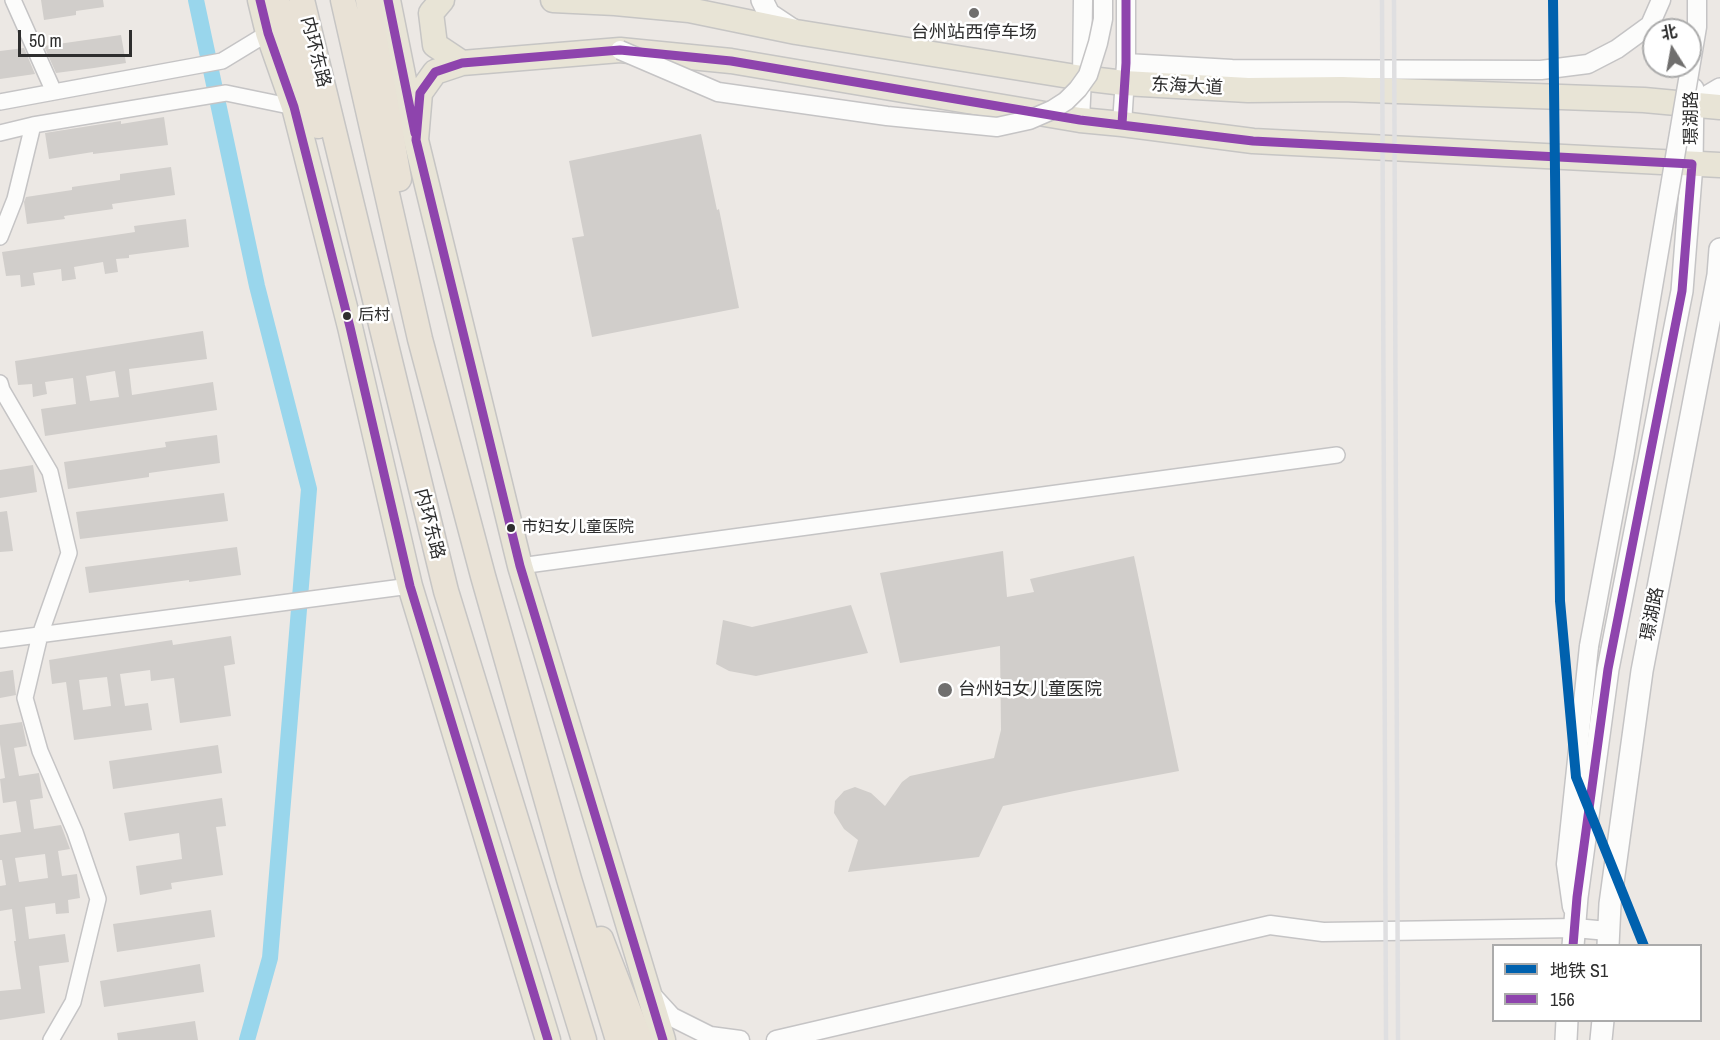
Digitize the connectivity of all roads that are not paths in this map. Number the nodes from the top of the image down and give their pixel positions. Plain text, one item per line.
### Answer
1 (14, 0) edge
2 (260, 0) edge
3 (277, 0) edge
4 (302, 0) edge
5 (343, 0) edge
6 (442, 0) edge
7 (553, 0) edge
8 (714, 0) edge
9 (762, 0) edge
10 (1083, 0) edge
11 (1103, 0) edge
12 (1126, 0) edge
13 (1661, 0) edge
14 (1692, 0) edge
15 (1697, 0) edge
16 (376, 5) edge
17 (690, 10) junction
18 (796, 32) junction
19 (268, 33) junction
20 (620, 50) junction
21 (462, 63) junction
22 (1125, 73) junction
23 (1082, 78) junction
24 (1720, 89) edge
25 (54, 92) junction
26 (0, 102) edge
27 (1693, 105) junction
28 (294, 107) junction
29 (1720, 107) edge
30 (1080, 120) junction
31 (1122, 124) junction
32 (33, 125) junction
33 (0, 133) edge
34 (416, 140) junction
35 (1692, 164) junction
36 (1720, 165) edge
37 (0, 237) edge
38 (1720, 249) edge
39 (371, 286) junction
40 (420, 339) junction
41 (0, 382) edge
42 (1336, 454) dead end
43 (520, 566) junction
44 (410, 586) junction
45 (40, 635) junction
46 (0, 640) edge
47 (569, 879) junction
48 (1574, 937) edge
49 (1608, 938) edge
50 (646, 989) junction
51 (1568, 1022) edge
52 (1603, 1022) edge
53 (581, 1032) edge
54 (51, 1040) edge
55 (548, 1040) edge
56 (618, 1040) edge
57 (640, 1040) edge
58 (663, 1040) edge
59 (740, 1040) edge
60 (776, 1040) edge
61 (1566, 1040) edge
62 (1601, 1040) edge

1 - 25 street
2 - 19 main road
3 - 39 highway
4 - 39 highway, 内环东路
5 - 40 highway
6 - 21 main road
7 - 17 main road, 东海大道
8 - 17 main road
9 - 18 main road
10 - 23 street
11 - 20 street, bridge
12 - 22 street
13 - 22 street
14 - 27 main road, 璟湖路
15 - 48 street, bridge
16 - 34 main road
16 - 40 highway
17 - 18 main road, 东海大道
18 - 23 main road, 东海大道
19 - 25 street
19 - 28 main road
20 - 21 main road
20 - 30 main road
21 - 34 main road
22 - 23 main road, 东海大道
22 - 27 main road, 东海大道
22 - 31 street
23 - 30 street
24 - 27 main road
25 - 26 street
27 - 29 main road, 东海大道
27 - 35 main road, 璟湖路
28 - 32 street
28 - 44 main road
30 - 31 main road
31 - 35 main road
32 - 33 street
32 - 37 street
34 - 43 main road
35 - 36 main road
35 - 48 main road, 璟湖路
38 - 49 main road, 璟湖路
39 - 53 highway, 内环东路
40 - 47 highway
41 - 45 street
42 - 43 street
43 - 50 main road
44 - 45 street
44 - 55 main road
45 - 46 street
45 - 54 street
47 - 56 highway
47 - 57 highway
48 - 49 street
48 - 60 street
50 - 58 main road
50 - 59 street
51 - 61 main road
52 - 62 main road

